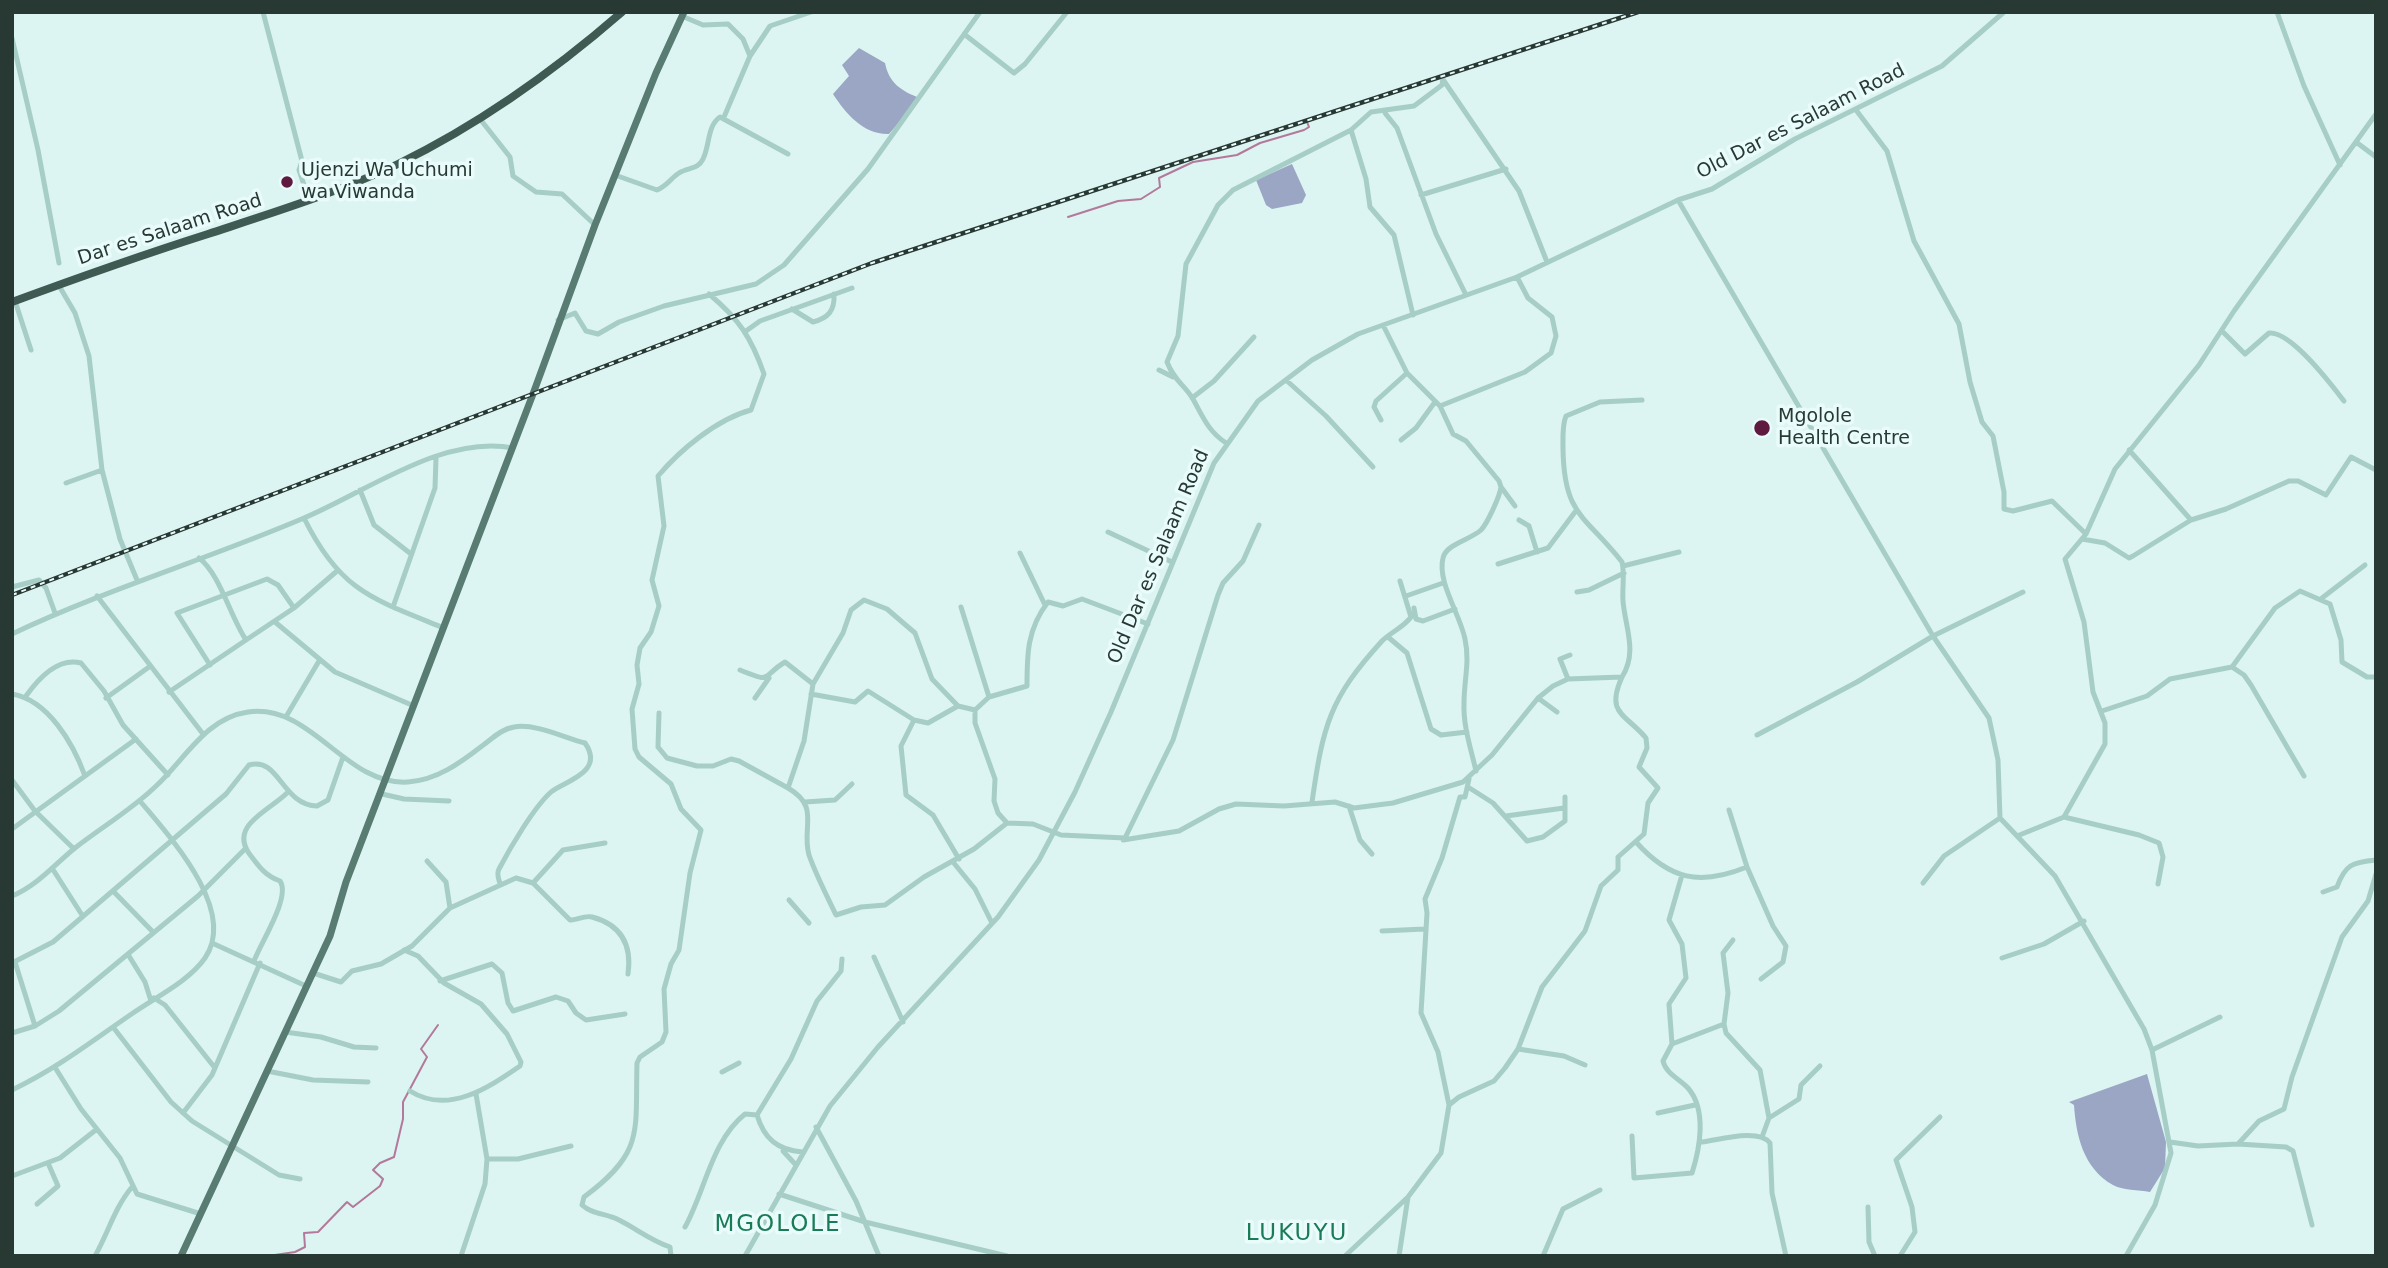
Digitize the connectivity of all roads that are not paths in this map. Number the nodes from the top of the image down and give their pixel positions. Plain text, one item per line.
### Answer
1 (263, 12) edge
2 (622, 12) edge
3 (811, 12) edge
4 (979, 12) edge
5 (1067, 12) edge
6 (2004, 12) edge
7 (2277, 12) edge
8 (684, 15) edge
9 (964, 34) junction
10 (12, 38) edge
11 (750, 56) junction
12 (1856, 110) junction
13 (1385, 113) junction
14 (2376, 114) edge
15 (724, 117) junction
16 (480, 120) junction
17 (1351, 130) junction
18 (2356, 142) junction
19 (788, 154) dead end
20 (2376, 157) edge
21 (2340, 165) junction
22 (1506, 169) junction
23 (615, 175) junction
24 (1421, 195) junction
25 (309, 200) junction
26 (1678, 200) junction
27 (595, 225) junction
28 (1547, 262) junction
29 (59, 263) dead end
30 (1517, 277) junction
31 (58, 284) junction
32 (852, 288) dead end
33 (709, 294) junction
34 (834, 294) junction
35 (1466, 295) junction
36 (14, 302) edge
37 (792, 309) junction
38 (1413, 315) junction
39 (558, 321) junction
40 (1383, 325) junction
41 (746, 331) junction
42 (2222, 331) junction
43 (1254, 337) dead end
44 (31, 349) dead end
45 (1159, 370) dead end
46 (1406, 373) junction
47 (1173, 377) junction
48 (1286, 380) junction
49 (1192, 398) junction
50 (1642, 400) dead end
51 (2344, 401) dead end
52 (1437, 404) junction
53 (1381, 420) dead end
54 (1401, 440) dead end
55 (1226, 443) junction
56 (513, 448) junction
57 (2129, 450) junction
58 (436, 458) junction
59 (1373, 467) dead end
60 (102, 470) junction
61 (2376, 470) edge
62 (66, 483) dead end
63 (1501, 487) junction
64 (360, 490) junction
65 (1515, 506) dead end
66 (1575, 512) junction
67 (304, 518) junction
68 (1519, 520) dead end
69 (2191, 520) junction
70 (1259, 525) dead end
71 (1108, 532) dead end
72 (2084, 537) junction
73 (216, 551) junction
74 (1537, 551) junction
75 (1679, 552) dead end
76 (1020, 553) dead end
77 (411, 554) junction
78 (199, 558) junction
79 (1172, 562) junction
80 (1498, 564) dead end
81 (2365, 565) dead end
82 (209, 567) junction
83 (1623, 569) junction
84 (337, 571) junction
85 (137, 580) junction
86 (1400, 581) dead end
87 (1443, 583) junction
88 (12, 587) edge
89 (1577, 592) dead end
90 (2023, 592) dead end
91 (97, 596) junction
92 (1406, 596) junction
93 (223, 597) junction
94 (2322, 597) junction
95 (1045, 604) junction
96 (393, 607) junction
97 (961, 607) dead end
98 (294, 608) junction
99 (1414, 608) dead end
100 (1455, 609) junction
101 (55, 613) junction
102 (275, 622) junction
103 (1148, 624) junction
104 (444, 628) junction
105 (12, 634) edge
106 (1388, 636) junction
107 (1933, 636) junction
108 (246, 640) junction
109 (1570, 655) dead end
110 (318, 661) junction
111 (210, 665) junction
112 (149, 667) junction
113 (2232, 667) junction
114 (740, 670) dead end
115 (1622, 677) junction
116 (2376, 677) edge
117 (769, 678) junction
118 (1568, 679) junction
119 (813, 684) junction
120 (169, 692) junction
121 (12, 694) edge
122 (811, 694) junction
123 (26, 696) junction
124 (989, 697) junction
125 (106, 698) junction
126 (755, 698) dead end
127 (1538, 698) junction
128 (958, 705) junction
129 (414, 706) junction
130 (975, 710) junction
131 (2102, 711) junction
132 (1557, 712) dead end
133 (659, 713) dead end
134 (287, 715) junction
135 (914, 720) junction
136 (1467, 732) junction
137 (202, 734) junction
138 (1757, 734) dead end
139 (136, 739) junction
140 (343, 757) junction
141 (1476, 771) junction
142 (168, 775) junction
143 (85, 776) junction
144 (2304, 776) dead end
145 (1469, 779) junction
146 (12, 780) edge
147 (387, 780) junction
148 (852, 784) dead end
149 (1468, 787) junction
150 (788, 788) junction
151 (287, 793) junction
152 (382, 794) junction
153 (1564, 797) dead end
154 (140, 801) junction
155 (449, 801) dead end
156 (805, 802) junction
157 (1311, 802) junction
158 (1349, 806) junction
159 (1564, 808) junction
160 (1729, 810) dead end
161 (35, 811) junction
162 (1506, 816) junction
163 (2064, 817) junction
164 (2000, 818) junction
165 (1007, 823) junction
166 (12, 829) edge
167 (1055, 833) junction
168 (2017, 836) junction
169 (1125, 838) junction
170 (173, 841) junction
171 (1636, 842) junction
172 (605, 843) dead end
173 (74, 849) junction
174 (245, 849) junction
175 (1372, 854) dead end
176 (956, 860) junction
177 (2376, 860) edge
178 (427, 861) dead end
179 (1747, 867) junction
180 (52, 868) junction
181 (2376, 874) edge
182 (1682, 875) junction
183 (533, 883) junction
184 (1923, 883) dead end
185 (500, 884) junction
186 (2158, 884) dead end
187 (205, 889) junction
188 (113, 891) junction
189 (2323, 892) dead end
190 (12, 895) edge
191 (789, 900) dead end
192 (450, 908) junction
193 (82, 915) junction
194 (2084, 921) junction
195 (809, 923) dead end
196 (992, 923) junction
197 (1424, 929) junction
198 (1382, 931) dead end
199 (153, 932) junction
200 (1733, 940) dead end
201 (212, 943) junction
202 (404, 950) junction
203 (129, 956) junction
204 (874, 957) dead end
205 (2002, 958) dead end
206 (842, 959) dead end
207 (257, 962) junction
208 (13, 963) edge
209 (313, 973) junction
210 (628, 974) dead end
211 (1761, 979) dead end
212 (440, 981) junction
213 (306, 986) junction
214 (153, 1000) junction
215 (625, 1014) dead end
216 (2220, 1017) dead end
217 (903, 1022) junction
218 (1724, 1024) junction
219 (35, 1026) junction
220 (113, 1027) junction
221 (285, 1032) junction
222 (12, 1033) edge
223 (1672, 1044) junction
224 (376, 1048) dead end
225 (1518, 1049) junction
226 (2152, 1050) junction
227 (739, 1063) dead end
228 (1585, 1065) dead end
229 (1820, 1066) dead end
230 (215, 1068) junction
231 (56, 1069) junction
232 (267, 1071) junction
233 (722, 1072) dead end
234 (368, 1082) dead end
235 (12, 1090) edge
236 (410, 1091) dead end
237 (476, 1094) junction
238 (1450, 1105) junction
239 (1695, 1105) junction
240 (183, 1113) junction
241 (1658, 1114) dead end
242 (757, 1115) junction
243 (1940, 1117) dead end
244 (1769, 1118) junction
245 (816, 1127) junction
246 (97, 1129) junction
247 (1632, 1136) dead end
248 (1762, 1137) junction
249 (1702, 1142) junction
250 (2169, 1142) junction
251 (2238, 1144) junction
252 (571, 1146) dead end
253 (232, 1147) junction
254 (783, 1151) junction
255 (802, 1152) junction
256 (487, 1159) junction
257 (48, 1163) junction
258 (795, 1164) junction
259 (12, 1177) edge
260 (300, 1179) dead end
261 (132, 1187) junction
262 (1600, 1190) dead end
263 (779, 1194) junction
264 (1408, 1197) junction
265 (37, 1204) dead end
266 (1868, 1208) dead end
267 (201, 1214) junction
268 (865, 1222) junction
269 (2312, 1226) dead end
270 (685, 1227) dead end
271 (94, 1256) edge
272 (181, 1256) edge
273 (461, 1256) edge
274 (671, 1256) edge
275 (745, 1256) edge
276 (879, 1256) edge
277 (1007, 1256) edge
278 (1345, 1256) edge
279 (1399, 1256) edge
280 (1543, 1256) edge
281 (1786, 1256) edge
282 (1875, 1256) edge
283 (1900, 1256) edge
284 (2126, 1256) edge

1 - 25 street
2 - 16 highway, Dar es Salaam Road
3 - 11 street
4 - 9 street
5 - 9 street
6 - 12 street, Old Dar es Salaam Road
7 - 21 street
8 - 11 street
8 - 23 main road
9 - 33 street
10 - 29 street
11 - 15 street
12 - 26 street, Old Dar es Salaam Road
12 - 72 street
13 - 17 street
13 - 22 street
13 - 24 street
14 - 18 street
15 - 19 street
15 - 23 street
16 - 25 highway, Dar es Salaam Road
16 - 27 street
17 - 38 street
17 - 47 street
18 - 20 street
18 - 21 street
21 - 42 street
22 - 24 street
22 - 28 street
23 - 27 main road
24 - 35 street
25 - 31 highway, Dar es Salaam Road
26 - 28 street, Old Dar es Salaam Road
26 - 107 street
27 - 39 main road
28 - 30 street, Old Dar es Salaam Road
30 - 35 street, Old Dar es Salaam Road
30 - 52 street
31 - 36 highway, Dar es Salaam Road
31 - 60 street
32 - 34 street
33 - 39 street
33 - 41 street
34 - 37 street
34 - 37 street
35 - 38 street, Old Dar es Salaam Road
36 - 44 street
37 - 41 street
38 - 40 street, Old Dar es Salaam Road
39 - 56 main road
40 - 46 street
40 - 48 street, Old Dar es Salaam Road
41 - 274 street
42 - 51 street
42 - 57 street
43 - 49 street
45 - 47 street
46 - 52 street
46 - 53 street
47 - 49 street
48 - 55 street, Old Dar es Salaam Road
48 - 59 street
49 - 55 street
50 - 66 street
52 - 54 street
52 - 63 street
55 - 79 street, Old Dar es Salaam Road
56 - 58 street
56 - 104 main road
57 - 69 street
57 - 72 street
58 - 64 street
58 - 77 street
60 - 62 street
60 - 85 street
61 - 69 street
63 - 65 street
63 - 87 street
64 - 67 street
64 - 77 street
66 - 74 street
66 - 83 street
67 - 73 street
67 - 84 street
68 - 74 street
69 - 72 street
70 - 169 street
71 - 79 street
72 - 131 street
73 - 78 street
73 - 82 street
74 - 80 street
75 - 83 street
76 - 95 street
77 - 96 street
78 - 82 street
78 - 85 street
79 - 103 street, Old Dar es Salaam Road
81 - 94 street
82 - 93 street
83 - 89 street
83 - 115 street
84 - 96 street
84 - 98 street
85 - 91 street
86 - 92 street
87 - 92 street
87 - 100 street
88 - 101 street
90 - 107 street
91 - 101 street
91 - 112 street
92 - 106 street
93 - 98 street
93 - 108 street
93 - 111 street
94 - 113 street
94 - 116 street
95 - 103 street
95 - 124 street
96 - 104 street
97 - 124 street
98 - 102 street
99 - 100 street
100 - 136 street
101 - 105 street
102 - 108 street
102 - 110 street
103 - 167 street, Old Dar es Salaam Road
104 - 129 main road
106 - 136 street
106 - 157 street
107 - 138 street
107 - 164 street
108 - 111 street
109 - 118 street
110 - 129 street
110 - 134 street
111 - 120 street
112 - 120 street
112 - 125 street
113 - 131 street
113 - 144 street
114 - 117 street
115 - 118 street
115 - 171 street
117 - 119 street
117 - 126 street
118 - 127 street
119 - 122 street
119 - 128 street
120 - 137 street
121 - 123 street
122 - 135 street
122 - 150 street
123 - 125 street
123 - 143 street
124 - 130 street
125 - 139 street
127 - 132 street
127 - 141 street
128 - 130 street
128 - 135 street
129 - 147 main road
130 - 165 street
131 - 163 street
133 - 150 street
134 - 137 street
134 - 140 street
135 - 176 street
136 - 141 street
137 - 142 street
139 - 142 street
139 - 143 street
140 - 147 street
140 - 151 street
141 - 145 street
142 - 154 street
143 - 161 street
145 - 149 street
145 - 158 street
146 - 161 street
147 - 152 main road
147 - 185 street
148 - 156 street
149 - 162 street
149 - 197 street
150 - 156 street
151 - 170 street
151 - 174 street
152 - 155 street
152 - 209 main road
153 - 159 street
154 - 170 street
154 - 173 street
156 - 176 street
157 - 158 street
157 - 169 street
158 - 175 street
159 - 162 street
159 - 162 street
160 - 179 street
161 - 166 street
161 - 173 street
163 - 168 street
163 - 186 street
164 - 168 street
164 - 184 street
165 - 167 street
165 - 176 street
167 - 169 street
167 - 196 street, Old Dar es Salaam Road
168 - 194 street
170 - 187 street
170 - 188 street
171 - 182 street
171 - 225 street
172 - 183 street
173 - 180 street
174 - 187 street
174 - 207 street
176 - 196 street
177 - 189 street
178 - 192 street
179 - 182 street
179 - 211 street
180 - 190 street
180 - 193 street
181 - 251 street
182 - 223 street
183 - 185 street
183 - 210 street
185 - 192 street
187 - 199 street
187 - 201 street
188 - 193 street
188 - 199 street
191 - 195 street
192 - 202 street
193 - 208 street
194 - 205 street
194 - 226 street
196 - 217 street, Old Dar es Salaam Road
197 - 198 street
197 - 238 street
199 - 203 street
200 - 218 street
201 - 207 street
201 - 214 street
202 - 209 street
202 - 212 street
203 - 214 street
203 - 219 street
204 - 217 street
206 - 242 street
207 - 213 street
207 - 230 street
208 - 219 street
209 - 213 main road
212 - 215 street
212 - 237 street
213 - 221 main road
214 - 220 street
214 - 230 street
216 - 226 street
217 - 245 street, Old Dar es Salaam Road
218 - 223 street
218 - 244 street
219 - 222 street
220 - 231 street
220 - 240 street
221 - 224 street
221 - 232 main road
223 - 239 street
225 - 228 street
225 - 238 street
226 - 250 street
227 - 233 street
229 - 244 street
230 - 240 street
231 - 235 street
231 - 246 street
232 - 234 street
232 - 253 main road
236 - 237 street
237 - 256 street
238 - 264 street
239 - 241 street
239 - 249 street
240 - 253 street
242 - 254 street
242 - 270 street
243 - 283 street
244 - 248 street
245 - 255 street, Old Dar es Salaam Road
245 - 268 street
246 - 257 street
246 - 261 street
247 - 249 street
248 - 249 street
248 - 281 street
250 - 251 street
250 - 284 street
251 - 269 street
252 - 256 street
253 - 260 street
253 - 267 main road
254 - 255 street
254 - 258 street
255 - 258 street, Old Dar es Salaam Road
256 - 273 street
257 - 259 street
257 - 265 street
258 - 263 street, Old Dar es Salaam Road
261 - 267 street
261 - 271 street
262 - 280 street
263 - 268 street
263 - 275 street, Old Dar es Salaam Road
264 - 278 street
264 - 279 street
266 - 282 street
267 - 272 main road
268 - 276 street
268 - 277 street

